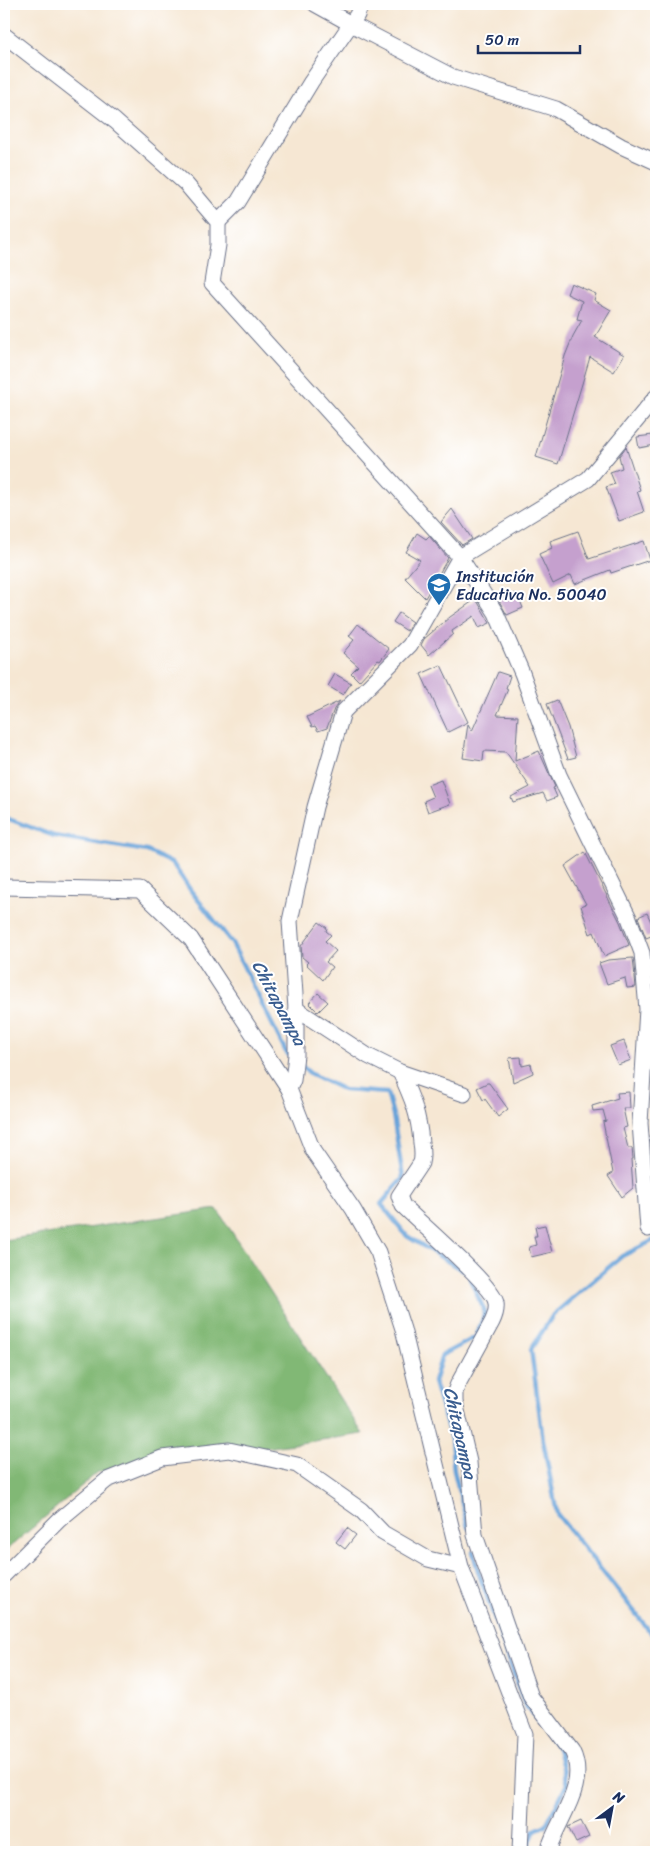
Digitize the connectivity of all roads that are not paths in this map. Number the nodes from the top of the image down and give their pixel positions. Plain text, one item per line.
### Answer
1 (316, 4) edge
2 (361, 4) edge
3 (351, 24) junction
4 (4, 35) edge
5 (656, 162) edge
6 (218, 222) junction
7 (656, 398) edge
8 (460, 557) junction
9 (4, 887) edge
10 (296, 1009) junction
11 (400, 1072) junction
12 (291, 1085) junction
13 (464, 1094) dead end
14 (648, 1230) dead end
15 (461, 1567) junction
16 (4, 1575) edge
17 (520, 1852) edge
18 (551, 1852) edge

1 - 3 street
2 - 3 street
3 - 5 street
3 - 6 street
4 - 6 street
6 - 8 street
7 - 8 street
8 - 10 street
8 - 14 street
9 - 12 street
10 - 11 street
10 - 12 street
11 - 13 street
11 - 18 street
12 - 15 street
15 - 16 street
15 - 17 street

